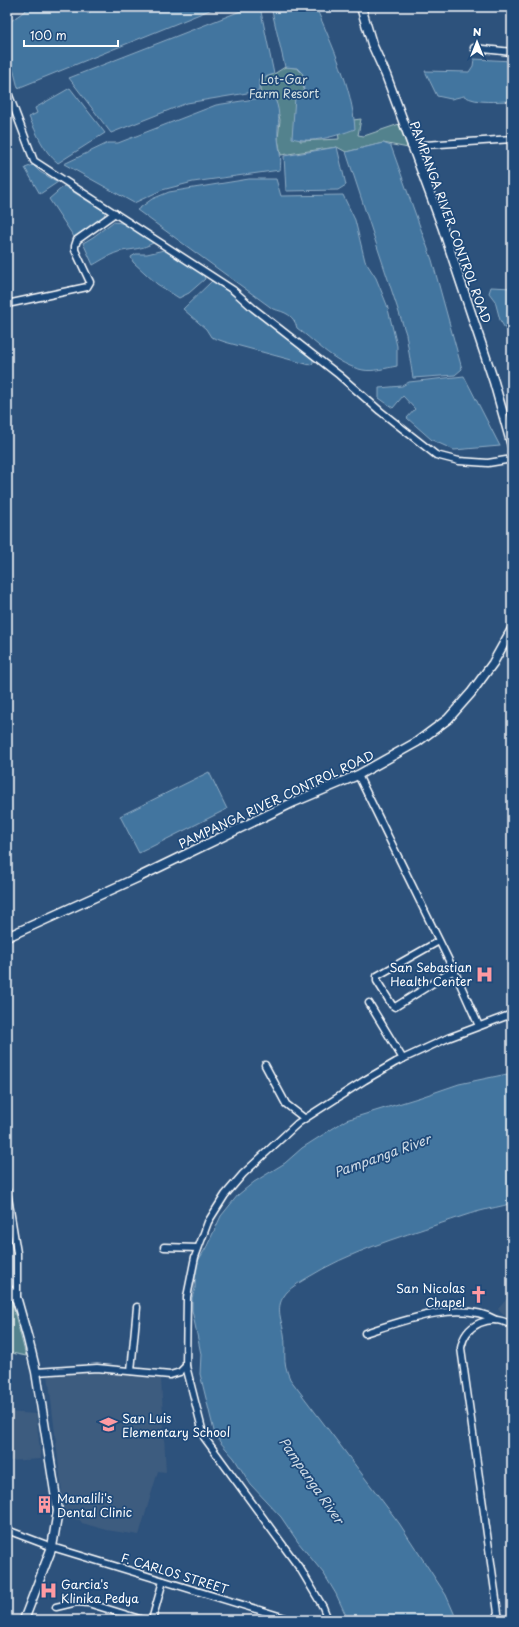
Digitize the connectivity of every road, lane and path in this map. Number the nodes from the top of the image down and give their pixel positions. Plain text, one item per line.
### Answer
1 (360, 7) edge
2 (474, 48) dead end
3 (512, 52) edge
4 (7, 90) edge
5 (512, 139) edge
6 (411, 146) junction
7 (115, 213) junction
8 (7, 304) edge
9 (512, 446) edge
10 (512, 459) edge
11 (512, 629) edge
12 (358, 775) junction
13 (7, 937) edge
14 (440, 941) junction
15 (454, 970) junction
16 (369, 1003) dead end
17 (512, 1014) edge
18 (479, 1026) junction
19 (403, 1059) junction
20 (265, 1066) dead end
21 (304, 1118) junction
22 (7, 1191) edge
23 (164, 1247) dead end
24 (198, 1248) junction
25 (7, 1288) edge
26 (17, 1300) junction
27 (137, 1307) dead end
28 (496, 1320) junction
29 (512, 1325) edge
30 (365, 1333) dead end
31 (186, 1366) junction
32 (131, 1371) junction
33 (36, 1372) junction
34 (7, 1530) edge
35 (52, 1547) junction
36 (163, 1581) junction
37 (56, 1607) dead end
38 (24, 1620) edge
39 (143, 1620) edge
40 (152, 1620) edge
41 (292, 1620) edge
42 (328, 1620) edge
43 (499, 1620) edge

1 - 6 main road, PAMPANGA RIVER CONTROL ROAD
2 - 3 street
4 - 7 street
5 - 6 street
6 - 9 main road, PAMPANGA RIVER CONTROL ROAD
7 - 8 street
7 - 10 street
11 - 12 main road, PAMPANGA RIVER CONTROL ROAD
12 - 13 main road, PAMPANGA RIVER CONTROL ROAD
12 - 14 street
14 - 15 street
14 - 15 street
15 - 18 street
16 - 19 street
17 - 18 street
18 - 19 street
19 - 21 street
20 - 21 street
21 - 24 street
22 - 26 street
23 - 24 street
24 - 31 street
25 - 26 main road
26 - 33 main road
27 - 32 street
28 - 29 street
28 - 30 street
28 - 43 street
31 - 32 street
31 - 42 street
32 - 33 street
33 - 35 main road
34 - 35 street, F. CARLOS STREET
35 - 36 street, F. CARLOS STREET
35 - 38 main road
36 - 40 street
36 - 41 street, F. CARLOS STREET
37 - 39 street

